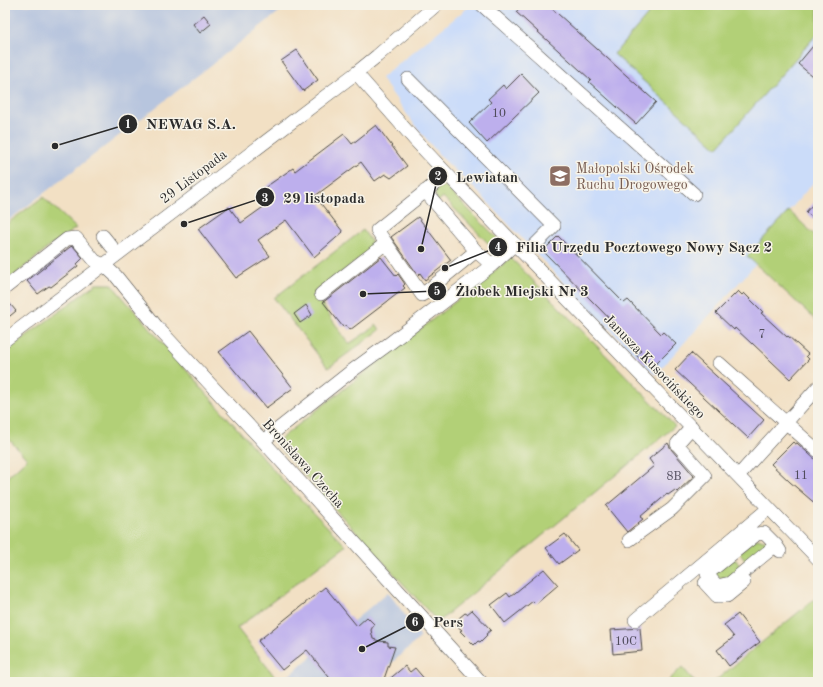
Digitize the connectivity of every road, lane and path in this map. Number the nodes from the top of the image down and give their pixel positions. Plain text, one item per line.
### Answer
1 (436, 5) edge
2 (482, 5) edge
3 (356, 73) junction
4 (408, 79) dead end
5 (447, 174) junction
6 (425, 191) junction
7 (694, 194) dead end
8 (103, 236) dead end
9 (386, 243) junction
10 (515, 244) junction
11 (112, 247) dead end
12 (476, 251) junction
13 (525, 255) junction
14 (104, 265) junction
15 (492, 266) junction
16 (5, 288) edge
17 (321, 294) dead end
18 (5, 340) edge
19 (719, 362) dead end
20 (818, 387) edge
21 (786, 423) junction
22 (692, 427) junction
23 (263, 440) junction
24 (818, 451) edge
25 (738, 476) junction
26 (768, 508) junction
27 (798, 539) junction
28 (629, 540) dead end
29 (778, 548) junction
30 (735, 552) junction
31 (818, 559) edge
32 (747, 569) junction
33 (704, 582) dead end
34 (635, 620) dead end
35 (480, 682) edge

1 - 3 street, 29 Listopada
2 - 7 street
3 - 5 street, Janusza Kusocińskiego
3 - 14 street, 29 Listopada
4 - 13 street
5 - 6 street
5 - 10 street, Janusza Kusocińskiego
6 - 9 street
6 - 12 street
8 - 11 street
9 - 12 street
9 - 17 street
10 - 13 street, Janusza Kusocińskiego
10 - 15 street
12 - 15 street
13 - 22 street, Janusza Kusocińskiego
14 - 16 street, Bronisława Czecha
14 - 18 street, 29 Listopada
14 - 23 street, Bronisława Czecha
15 - 23 street
19 - 21 street
20 - 21 street
21 - 24 street
21 - 25 street
22 - 25 street, Janusza Kusocińskiego
22 - 28 street
23 - 35 street, Bronisława Czecha
25 - 26 street, Janusza Kusocińskiego
26 - 27 street, Janusza Kusocińskiego
26 - 34 street
27 - 29 street
27 - 31 street, Janusza Kusocińskiego
29 - 30 street
29 - 32 street
29 - 33 street
30 - 32 street
30 - 32 street

